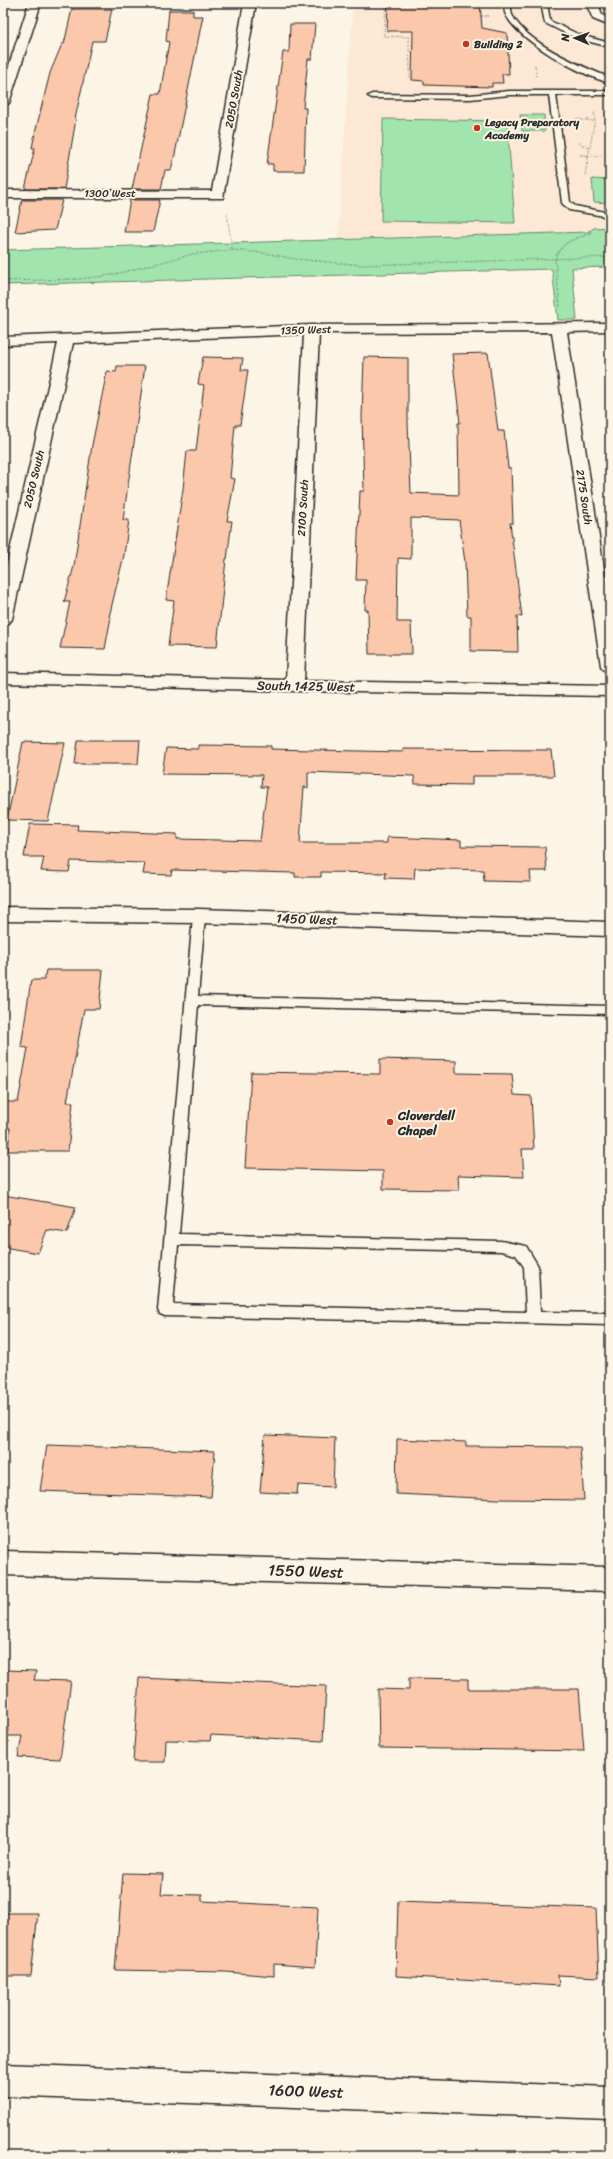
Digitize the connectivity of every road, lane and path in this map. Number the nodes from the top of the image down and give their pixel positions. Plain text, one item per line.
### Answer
1 (35, 3) edge
2 (250, 3) edge
3 (386, 3) edge
4 (507, 3) edge
5 (544, 3) edge
6 (592, 3) edge
7 (608, 22) edge
8 (610, 45) edge
9 (610, 81) edge
10 (410, 84) dead end
11 (552, 93) junction
12 (610, 93) edge
13 (372, 96) dead end
14 (3, 103) edge
15 (593, 105) dead end
16 (571, 119) dead end
17 (594, 121) junction
18 (574, 155) dead end
19 (588, 156) junction
20 (601, 156) dead end
21 (584, 176) dead end
22 (3, 194) edge
23 (218, 195) joint
24 (227, 211) dead end
25 (610, 215) edge
26 (588, 224) dead end
27 (232, 250) junction
28 (610, 256) edge
29 (554, 260) junction
30 (3, 281) edge
31 (560, 307) dead end
32 (559, 327) junction
33 (610, 327) edge
34 (312, 330) junction
35 (66, 339) junction
36 (3, 341) edge
37 (3, 619) edge
38 (610, 666) edge
39 (3, 678) edge
40 (295, 686) junction
41 (610, 691) edge
42 (3, 914) edge
43 (199, 916) junction
44 (610, 929) edge
45 (191, 1000) junction
46 (610, 1010) edge
47 (171, 1239) junction
48 (533, 1318) junction
49 (610, 1319) edge
50 (3, 1563) edge
51 (610, 1580) edge
52 (3, 2080) edge
53 (610, 2103) edge

1 - 14 street
2 - 23 street, 2050 South
3 - 10 path
4 - 9 lane
5 - 8 lane
6 - 7 street
11 - 12 lane
11 - 13 lane
11 - 25 lane
15 - 17 path
16 - 17 path
17 - 19 path
18 - 19 path
19 - 20 path
19 - 21 path
22 - 23 street, 1300 West
24 - 27 path
26 - 29 path
27 - 29 path
27 - 30 path
28 - 29 path
29 - 31 path
32 - 33 street, 1350 West
32 - 34 street, 1350 West
32 - 38 street, 2175 South
34 - 35 street, 1350 West
34 - 40 street, 2100 South
35 - 36 street, 1350 West
35 - 37 street, 2050 South
39 - 40 street, South 1425 West
40 - 41 street, South 1425 West
42 - 43 street, 1450 West
43 - 44 street, 1450 West
43 - 45 lane
45 - 46 lane
45 - 47 lane
47 - 48 lane
47 - 48 lane
48 - 49 lane
50 - 51 street, 1550 West
52 - 53 street, 1600 West

